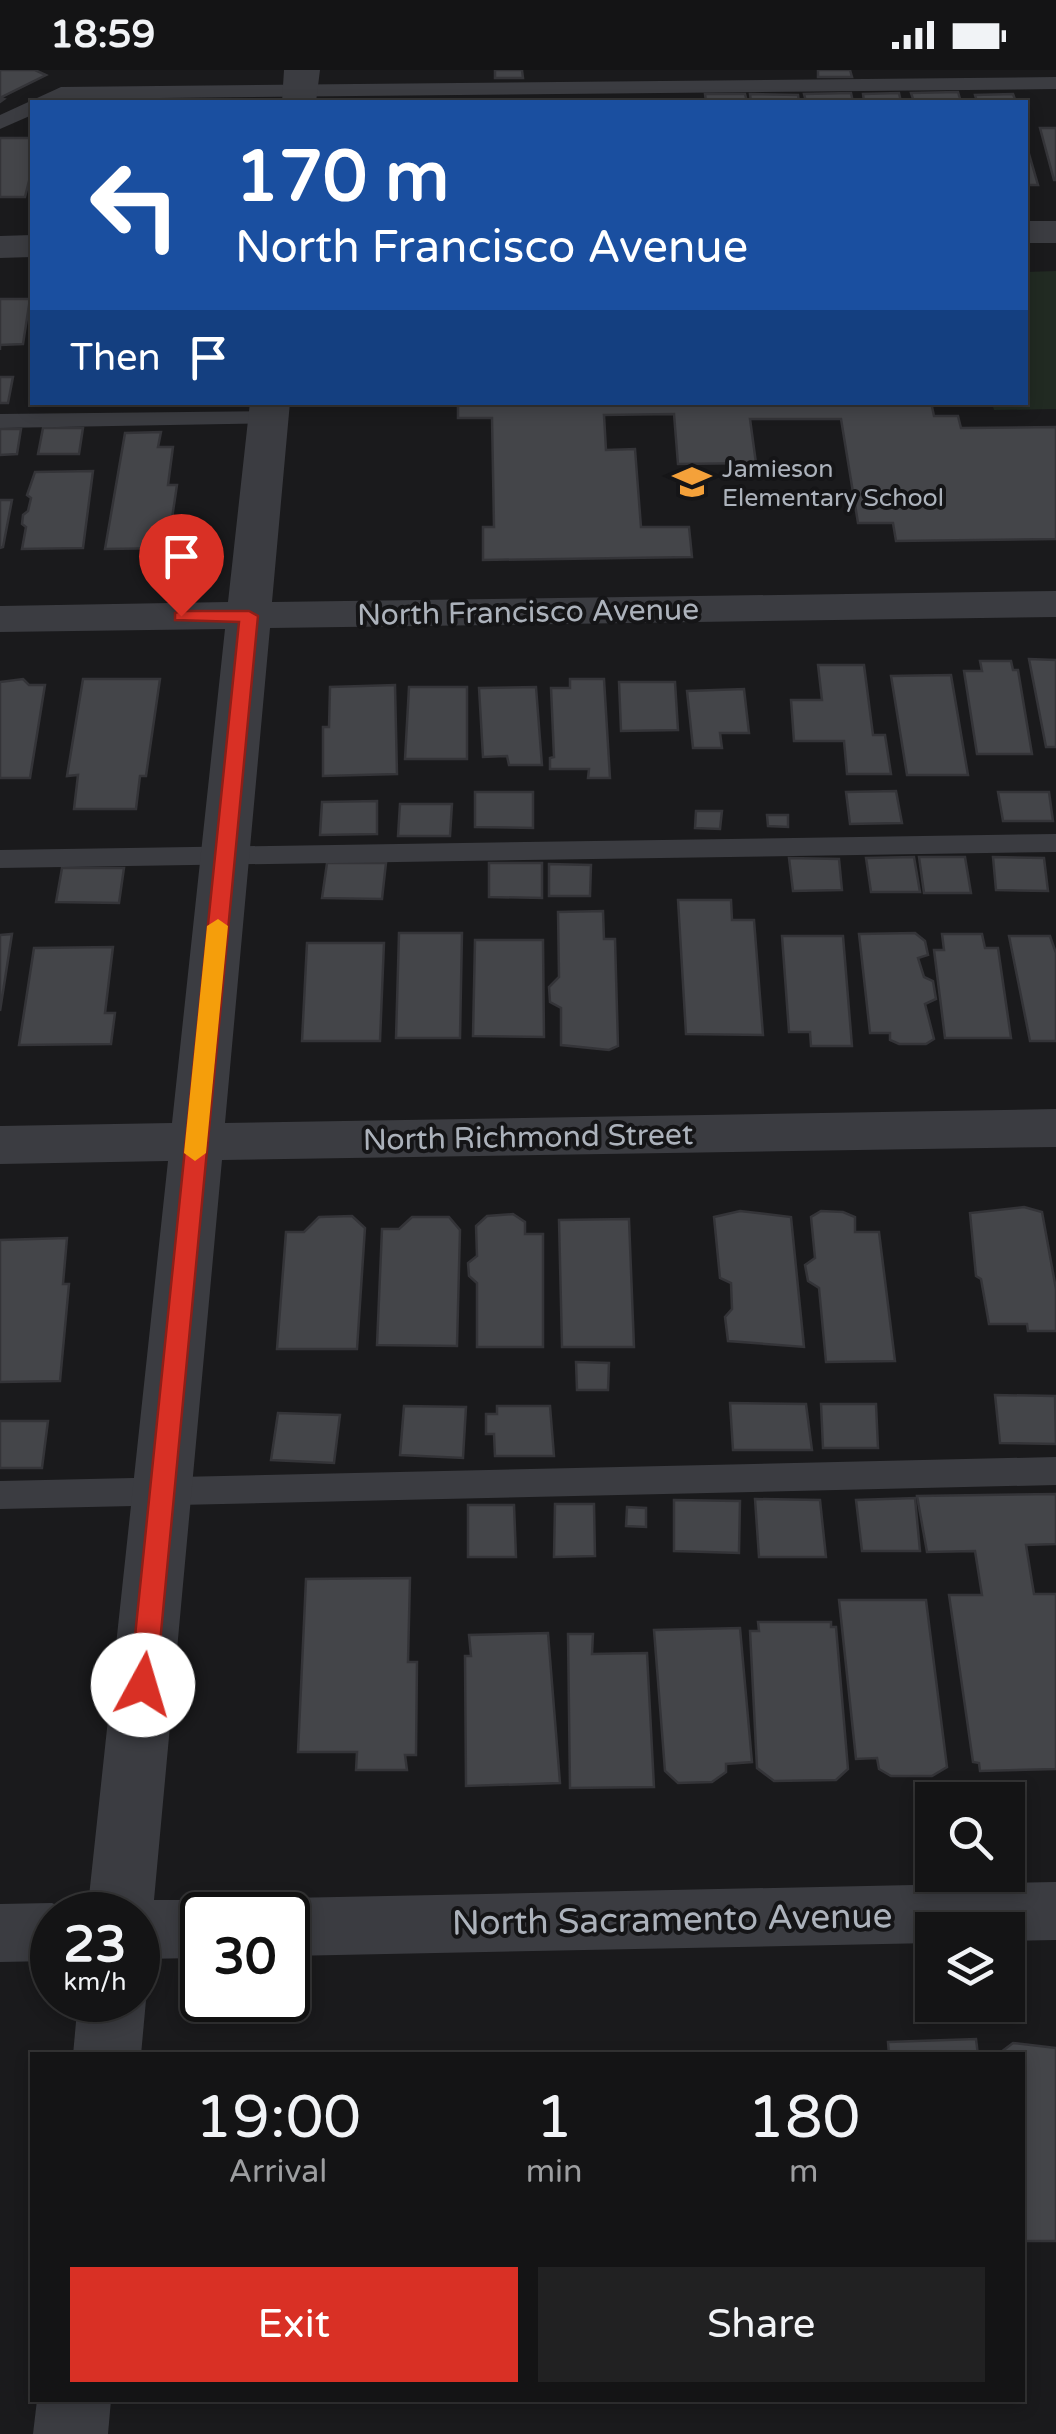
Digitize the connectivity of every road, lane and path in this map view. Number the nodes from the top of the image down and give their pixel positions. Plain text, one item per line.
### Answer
1 (1056, 84) edge
2 (300, 88) edge
3 (45, 100) edge
4 (30, 108) edge
5 (0, 123) edge
6 (1028, 232) edge
7 (1056, 232) edge
8 (30, 246) edge
9 (0, 247) edge
10 (269, 410) edge
11 (0, 421) edge
12 (1056, 604) edge
13 (249, 616) junction
14 (0, 619) edge
15 (1056, 843) edge
16 (225, 856) junction
17 (0, 860) edge
18 (1056, 1128) edge
19 (196, 1142) junction
20 (0, 1146) edge
21 (1056, 1471) edge
22 (162, 1491) junction
23 (0, 1495) edge
24 (122, 1892) edge
25 (1056, 1910) edge
26 (310, 1927) edge
27 (0, 1932) edge
28 (30, 1932) edge
29 (110, 2022) edge
30 (107, 2052) edge
31 (74, 2402) edge
32 (71, 2434) edge

1 - 2 lane
2 - 3 lane
4 - 5 lane
6 - 7 street
8 - 9 street
10 - 11 lane
10 - 13 street
12 - 13 street, North Francisco Avenue
13 - 14 street, North Francisco Avenue
13 - 16 street
15 - 16 lane
16 - 17 lane
16 - 19 street
18 - 19 street, North Richmond Street
19 - 20 street, North Richmond Street
19 - 22 street
21 - 22 lane
22 - 23 lane
22 - 24 street
25 - 26 street, North Sacramento Avenue
27 - 28 street
29 - 30 street
31 - 32 street

